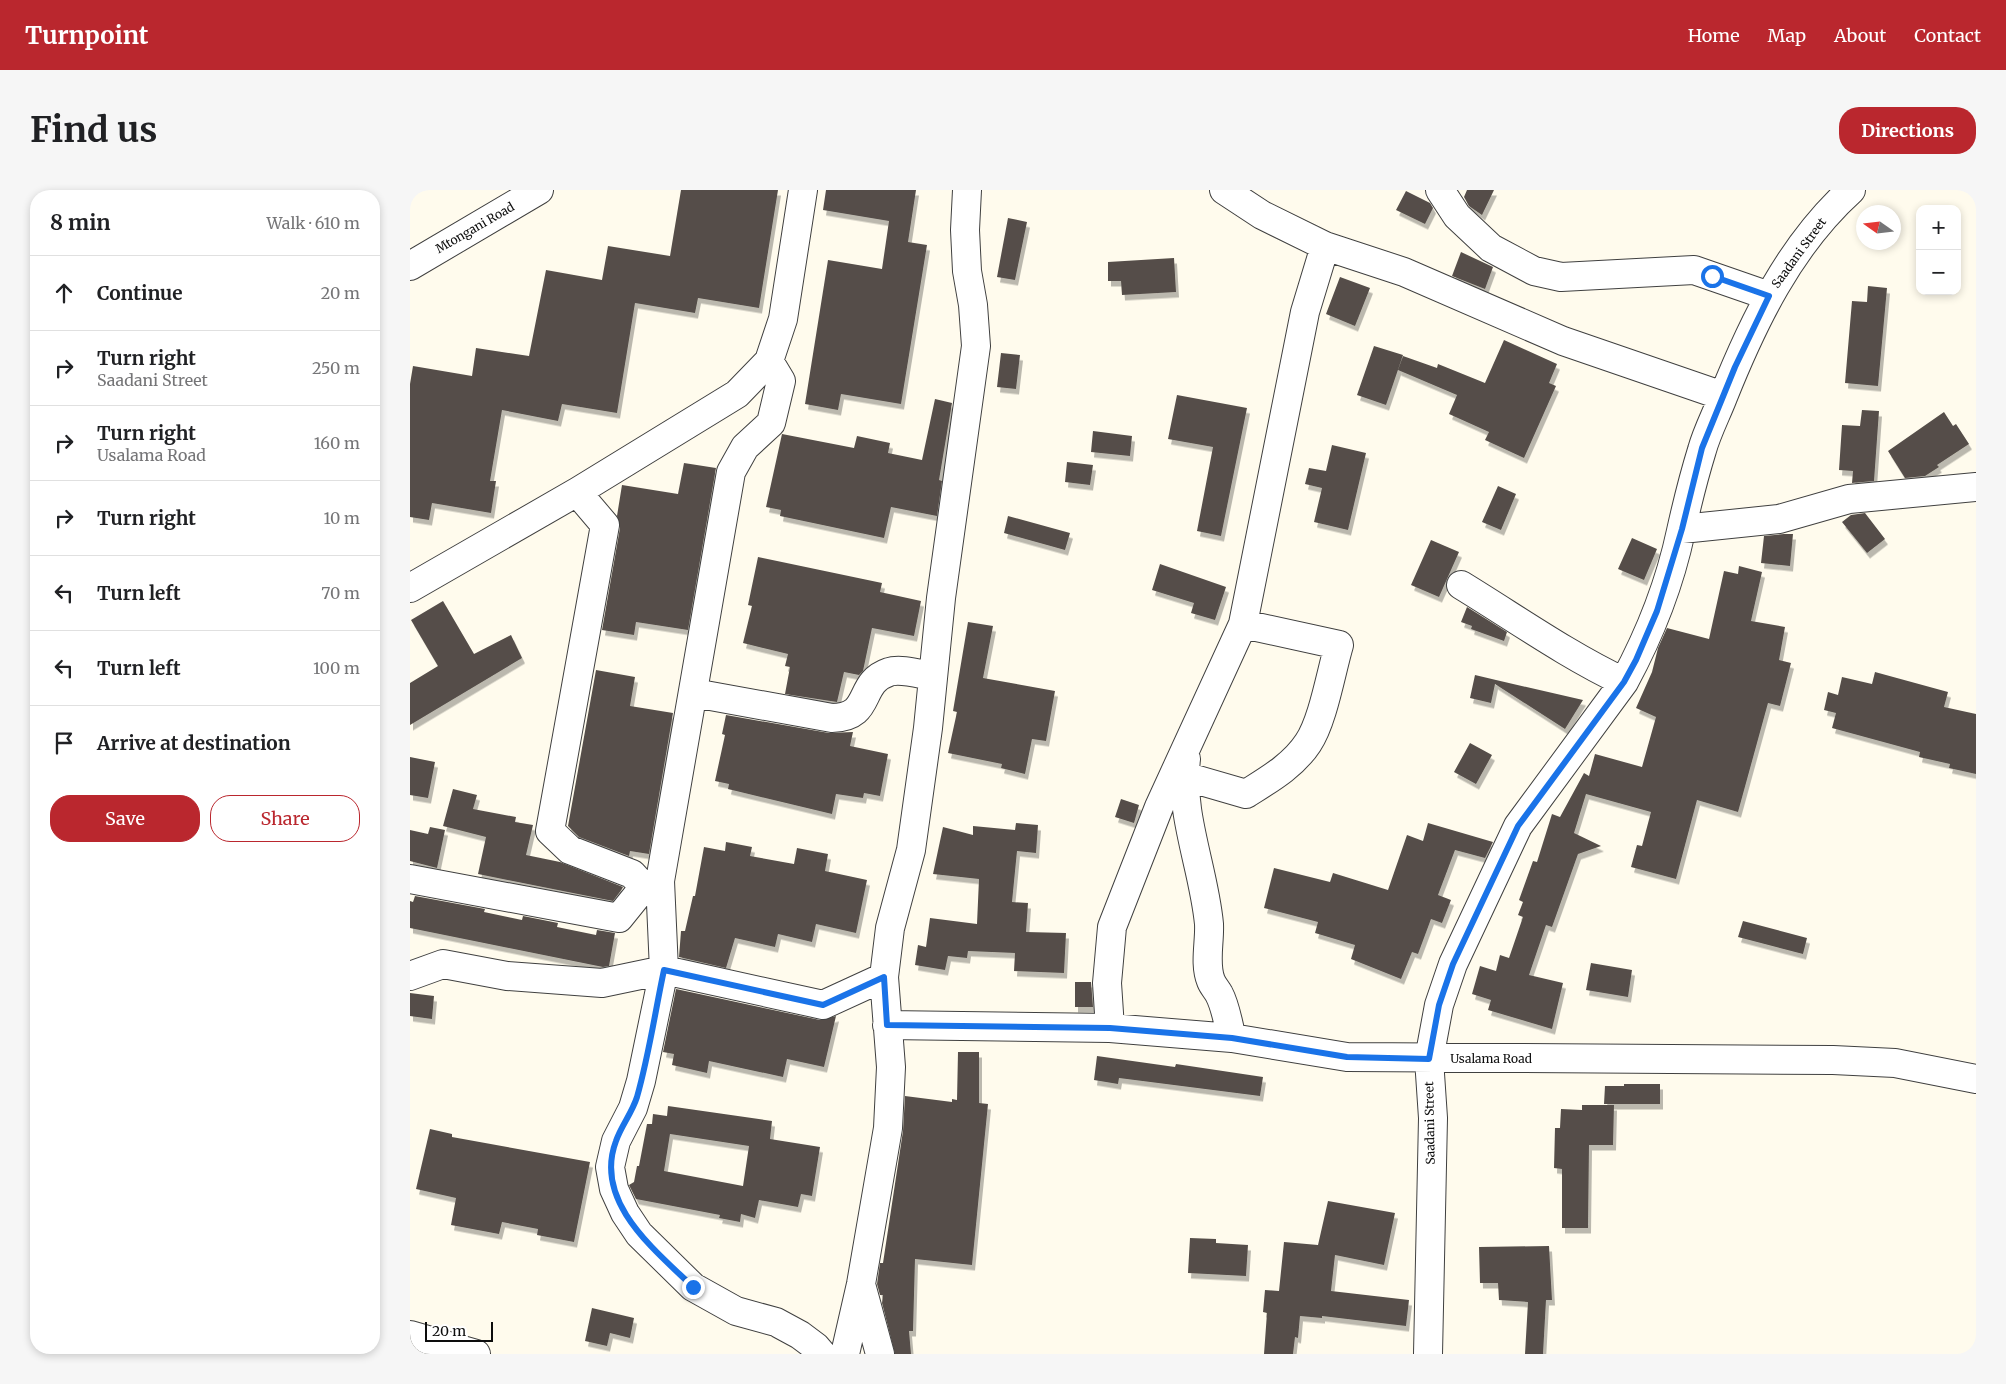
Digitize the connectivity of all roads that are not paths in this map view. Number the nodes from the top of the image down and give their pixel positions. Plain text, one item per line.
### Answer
1 (539, 190) edge
2 (803, 190) edge
3 (967, 190) edge
4 (1224, 190) edge
5 (1440, 190) edge
6 (1851, 190) edge
7 (1324, 246) junction
8 (410, 266) edge
9 (1769, 296) junction
10 (769, 361) junction
11 (1723, 396) junction
12 (1976, 487) edge
13 (577, 492) junction
14 (1682, 529) junction
15 (1461, 585) dead end
16 (410, 588) edge
17 (1243, 624) junction
18 (932, 676) junction
19 (1624, 682) junction
20 (694, 693) junction
21 (1189, 740) junction
22 (1184, 776) junction
23 (410, 879) edge
24 (652, 884) junction
25 (664, 970) junction
26 (410, 976) edge
27 (884, 977) junction
28 (887, 1025) junction
29 (1110, 1028) junction
30 (1232, 1038) junction
31 (1429, 1059) junction
32 (1976, 1079) edge
33 (861, 1284) junction
34 (410, 1335) edge
35 (468, 1353) edge
36 (822, 1354) edge
37 (845, 1354) edge
38 (880, 1354) edge
39 (1428, 1354) edge

1 - 8 street, Mtongani Road
2 - 10 street
3 - 18 street
4 - 7 street
5 - 9 street
6 - 9 street, Saadani Street
7 - 11 street
7 - 17 street
9 - 11 street, Saadani Street
10 - 13 street
10 - 20 street
11 - 14 street, Saadani Street
12 - 14 street
13 - 16 street
13 - 24 street
14 - 19 street, Saadani Street
15 - 19 street
17 - 21 street
17 - 22 street
18 - 20 street
18 - 27 street
19 - 31 street, Saadani Street
20 - 24 street
21 - 22 street
21 - 29 street
22 - 30 street
23 - 24 street
24 - 25 street
25 - 26 street
25 - 27 street
25 - 36 street
27 - 28 street
28 - 29 street, Usalama Road
28 - 33 street
29 - 30 street, Usalama Road
30 - 31 street, Usalama Road
31 - 32 street, Usalama Road
31 - 39 street, Saadani Street
33 - 37 street
33 - 38 street
34 - 35 street

